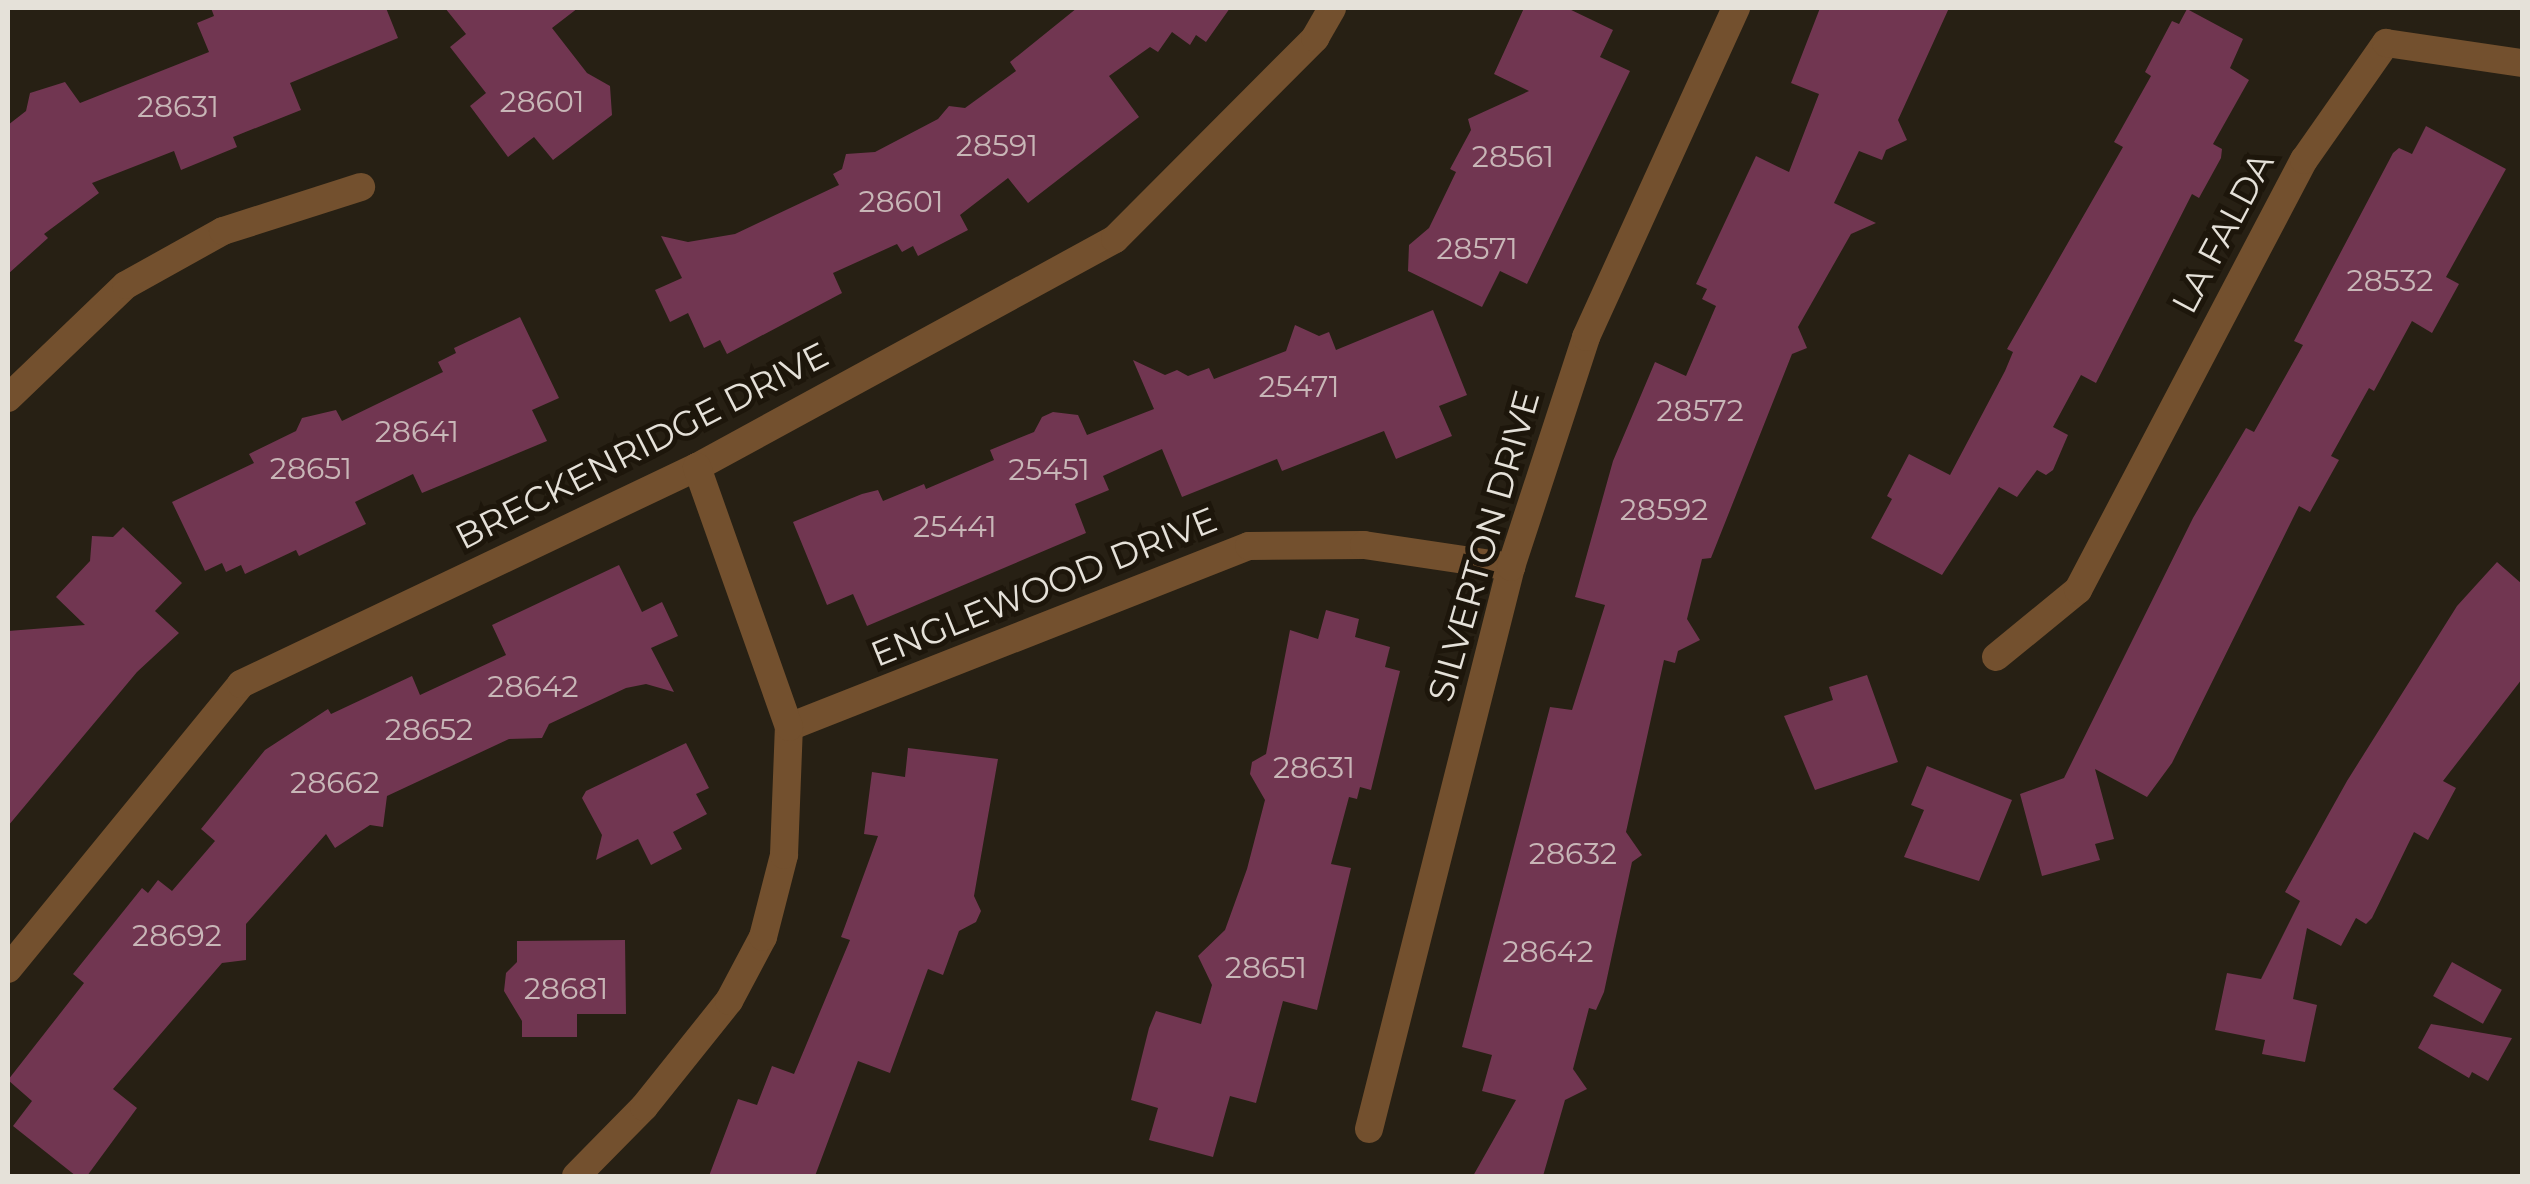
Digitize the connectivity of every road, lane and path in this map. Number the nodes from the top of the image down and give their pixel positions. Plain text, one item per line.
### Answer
1 (1332, 8) edge
2 (1736, 8) edge
3 (2522, 63) edge
4 (362, 187) dead end
5 (8, 398) edge
6 (697, 467) junction
7 (1512, 566) junction
8 (1996, 656) dead end
9 (789, 727) junction
10 (8, 969) edge
11 (1369, 1129) dead end
12 (576, 1176) edge

1 - 6 street, BRECKENRIDGE DRIVE
2 - 7 street, SILVERTON DRIVE
3 - 8 street, LA FALDA
4 - 5 street
6 - 9 street
6 - 10 street, BRECKENRIDGE DRIVE
7 - 9 street, ENGLEWOOD DRIVE
7 - 11 street, SILVERTON DRIVE
9 - 12 street

